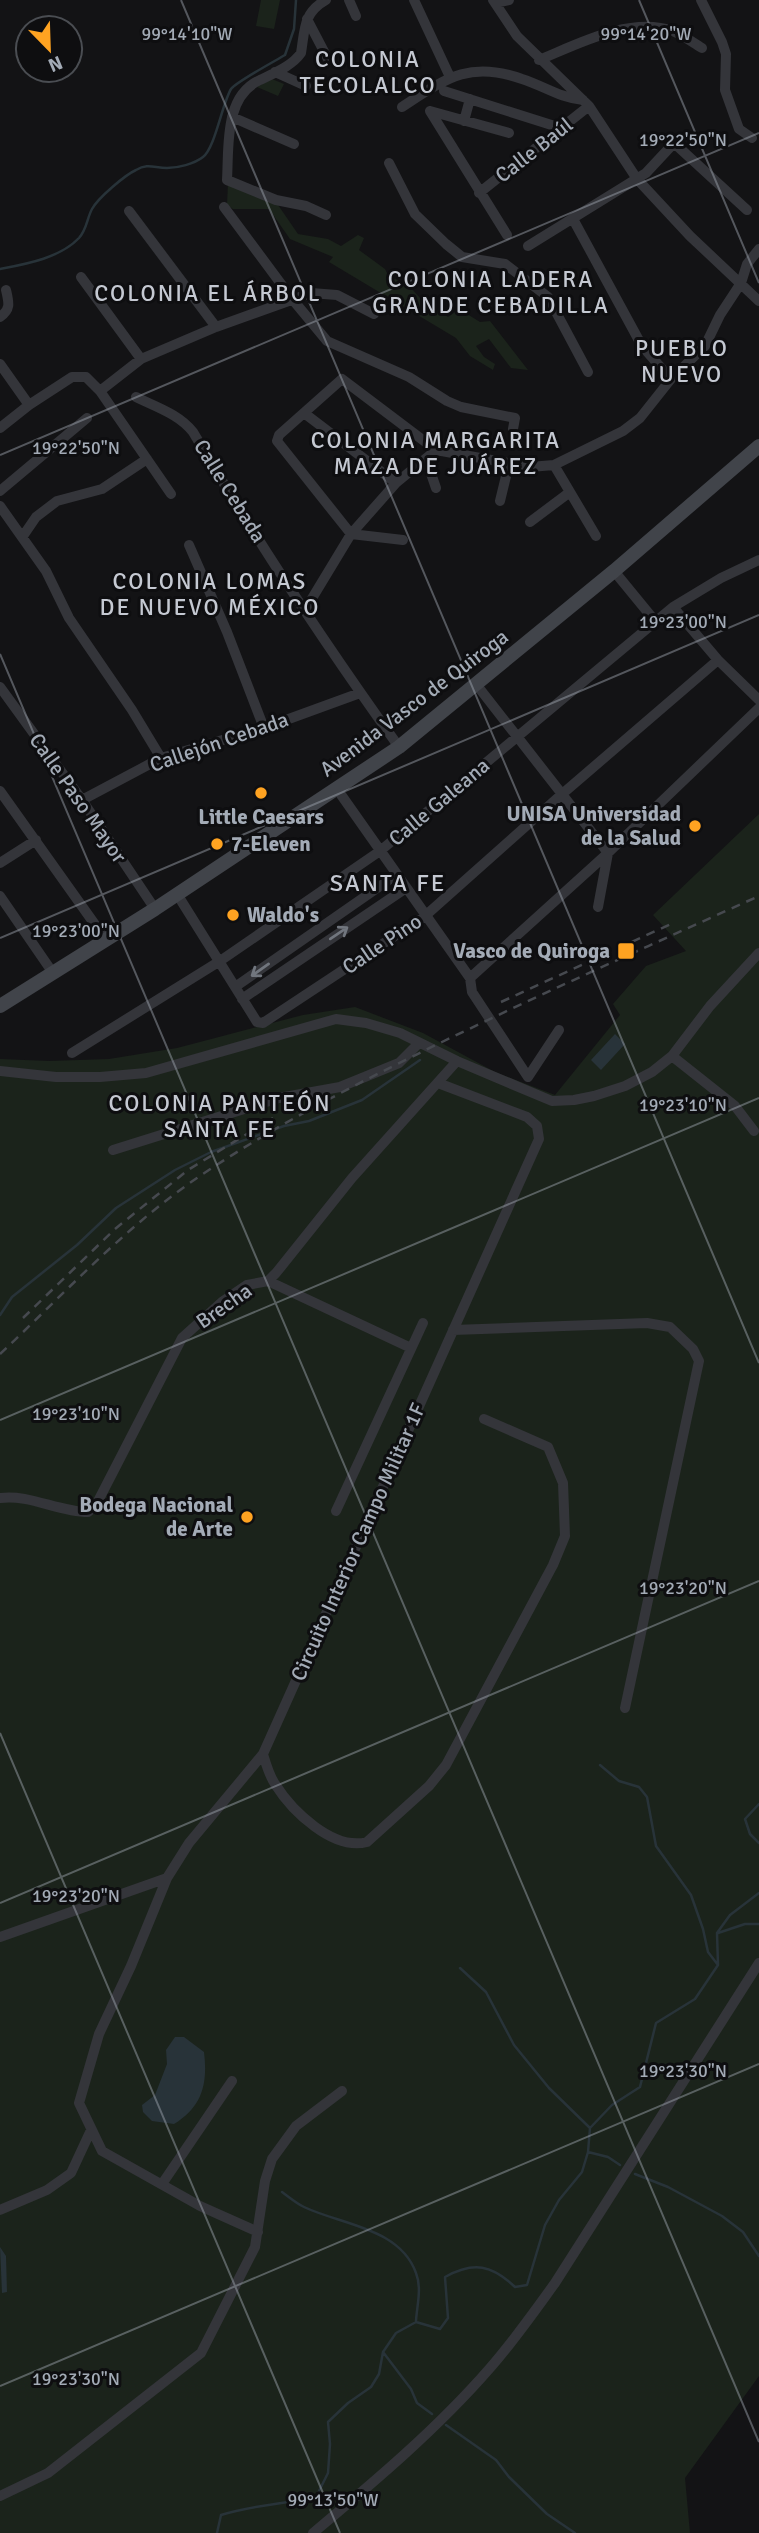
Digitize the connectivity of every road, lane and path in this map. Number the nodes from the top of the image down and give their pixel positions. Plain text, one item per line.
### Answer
1 (326, 0) edge
2 (349, 0) edge
3 (414, 0) edge
4 (509, 0) edge
5 (701, 0) edge
6 (494, 2) edge
7 (356, 16) dead end
8 (307, 19) junction
9 (702, 48) dead end
10 (539, 60) junction
11 (329, 61) dead end
12 (275, 72) junction
13 (450, 76) junction
14 (306, 86) dead end
15 (444, 91) dead end
16 (470, 99) junction
17 (586, 103) junction
18 (402, 107) dead end
19 (232, 117) junction
20 (464, 121) junction
21 (561, 128) junction
22 (509, 133) dead end
23 (752, 138) dead end
24 (294, 144) dead end
25 (389, 163) dead end
26 (637, 178) junction
27 (480, 193) junction
28 (225, 207) dead end
29 (747, 210) dead end
30 (129, 211) dead end
31 (326, 215) dead end
32 (573, 219) junction
33 (507, 235) dead end
34 (528, 246) dead end
35 (759, 249) edge
36 (81, 277) dead end
37 (741, 283) junction
38 (6, 290) dead end
39 (293, 300) junction
40 (759, 301) edge
41 (374, 314) dead end
42 (0, 317) edge
43 (216, 327) junction
44 (141, 359) junction
45 (0, 363) edge
46 (588, 372) dead end
47 (671, 379) junction
48 (100, 391) junction
49 (136, 397) dead end
50 (29, 405) junction
51 (304, 413) junction
52 (87, 418) dead end
53 (0, 428) edge
54 (513, 429) dead end
55 (436, 450) junction
56 (757, 451) edge
57 (147, 458) junction
58 (426, 458) junction
59 (509, 464) junction
60 (554, 465) junction
61 (396, 483) junction
62 (436, 488) dead end
63 (0, 491) edge
64 (570, 492) junction
65 (171, 494) dead end
66 (500, 501) dead end
67 (0, 506) edge
68 (530, 522) dead end
69 (351, 534) junction
70 (23, 536) junction
71 (596, 536) dead end
72 (402, 540) dead end
73 (189, 545) dead end
74 (759, 560) edge
75 (614, 571) junction
76 (673, 607) junction
77 (306, 610) junction
78 (655, 621) junction
79 (718, 660) junction
80 (477, 684) junction
81 (0, 687) edge
82 (360, 693) junction
83 (759, 700) edge
84 (759, 708) edge
85 (264, 728) junction
86 (517, 736) junction
87 (399, 747) junction
88 (161, 758) junction
89 (337, 789) junction
90 (0, 791) edge
91 (561, 794) junction
92 (82, 800) junction
93 (36, 840) junction
94 (380, 851) junction
95 (608, 853) junction
96 (0, 863) edge
97 (396, 875) junction
98 (405, 888) junction
99 (177, 894) junction
100 (0, 896) edge
101 (598, 907) dead end
102 (155, 909) junction
103 (425, 916) junction
104 (306, 938) junction
105 (106, 940) junction
106 (314, 950) junction
107 (759, 953) edge
108 (220, 961) junction
109 (53, 973) junction
110 (470, 978) junction
111 (235, 987) junction
112 (242, 999) junction
113 (0, 1006) edge
114 (559, 1030) dead end
115 (419, 1043) junction
116 (72, 1053) dead end
117 (672, 1056) junction
118 (457, 1062) junction
119 (0, 1071) edge
120 (438, 1083) junction
121 (754, 1131) dead end
122 (113, 1150) dead end
123 (268, 1281) junction
124 (423, 1323) dead end
125 (453, 1330) junction
126 (411, 1348) junction
127 (484, 1419) dead end
128 (0, 1498) edge
129 (336, 1511) dead end
130 (625, 1708) dead end
131 (262, 1754) junction
132 (167, 1878) junction
133 (0, 1937) edge
134 (759, 1963) edge
135 (232, 2081) dead end
136 (342, 2091) dead end
137 (92, 2130) junction
138 (162, 2184) junction
139 (0, 2210) edge
140 (258, 2232) junction
141 (0, 2496) edge
142 (313, 2533) edge

1 - 8 street
2 - 7 street
3 - 13 street
4 - 6 street
5 - 23 street
6 - 10 street
8 - 11 street
8 - 12 street
9 - 10 street
10 - 17 street
12 - 14 street
12 - 19 street
13 - 17 street
13 - 18 street
15 - 16 street
16 - 20 street
16 - 21 street
17 - 21 street, Calle Baúl
17 - 26 street
19 - 24 street
19 - 31 street
20 - 22 street
20 - 27 street
21 - 27 street, Calle Baúl
25 - 46 street
26 - 29 street
26 - 32 street
26 - 37 street
27 - 33 street
28 - 39 street
30 - 43 street
32 - 34 street
32 - 47 street
35 - 37 street
36 - 44 street
37 - 40 street
37 - 47 street
38 - 42 street
39 - 41 street
39 - 43 street
39 - 54 street
43 - 44 street
44 - 48 street
45 - 50 street
47 - 60 street
48 - 50 street
48 - 57 street
49 - 77 street, Calle Cebada
50 - 53 street
51 - 55 street
51 - 61 street
51 - 69 street
52 - 63 street
55 - 58 street
55 - 59 street
56 - 75 main road, Avenida Vasco de Quiroga
57 - 65 street
57 - 70 street
58 - 61 street
58 - 62 street
59 - 60 street
59 - 66 street
60 - 64 street
61 - 69 street
64 - 68 street
64 - 71 street
67 - 70 street
69 - 72 street
69 - 77 street
70 - 88 street
73 - 85 street
74 - 76 street, Calle Galeana
75 - 78 street
75 - 80 main road, Avenida Vasco de Quiroga
76 - 78 street, Calle Galeana
76 - 79 street
77 - 82 street, Calle Cebada
78 - 86 street, Calle Galeana
79 - 83 street
79 - 91 street, Calle Pino
80 - 86 street
80 - 87 main road, Avenida Vasco de Quiroga
81 - 92 street, Calle Paso Mayor
82 - 85 street, Callejón Cebada
82 - 87 street, Calle Cebada
84 - 95 street
85 - 88 street, Callejón Cebada
86 - 91 street
86 - 94 street, Calle Galeana
87 - 89 main road, Avenida Vasco de Quiroga
88 - 92 street, Callejón Cebada
89 - 94 street
89 - 99 main road, Avenida Vasco de Quiroga
90 - 93 street
91 - 95 street
91 - 103 street, Calle Pino
92 - 102 street, Calle Paso Mayor
93 - 96 street
93 - 105 street
94 - 97 street
94 - 108 street, Calle Galeana
95 - 101 street
95 - 110 street
97 - 98 street
97 - 104 street
98 - 103 street
106 -> 98 street
99 - 102 main road, Avenida Vasco de Quiroga
99 - 108 street
100 - 109 street
102 - 105 main road, Avenida Vasco de Quiroga
103 - 110 street
103 - 112 street, Calle Pino
104 - 106 street
104 -> 111 street
105 - 109 main road, Avenida Vasco de Quiroga
106 - 112 street
107 - 117 street
108 - 111 street
108 - 116 street, Calle Galeana
109 - 113 main road, Avenida Vasco de Quiroga
110 - 114 street
111 - 112 street
115 - 118 street
115 - 119 street
115 - 122 street
117 - 118 street
117 - 121 street
118 - 120 street, Brecha
120 - 123 street, Brecha
120 - 125 street, Circuito Interior Campo Militar 1F
123 - 126 street
123 - 128 street, Brecha
124 - 126 street
125 - 130 street
125 - 131 street, Circuito Interior Campo Militar 1F
126 - 129 street
127 - 131 street
131 - 132 street, Circuito Interior Campo Militar 1F
132 - 133 street
132 - 137 street, Circuito Interior Campo Militar 1F
134 - 142 street
135 - 138 street
136 - 140 street
137 - 138 street, Circuito Interior Campo Militar 1F
137 - 139 street
138 - 140 street, Circuito Interior Campo Militar 1F
140 - 141 street

